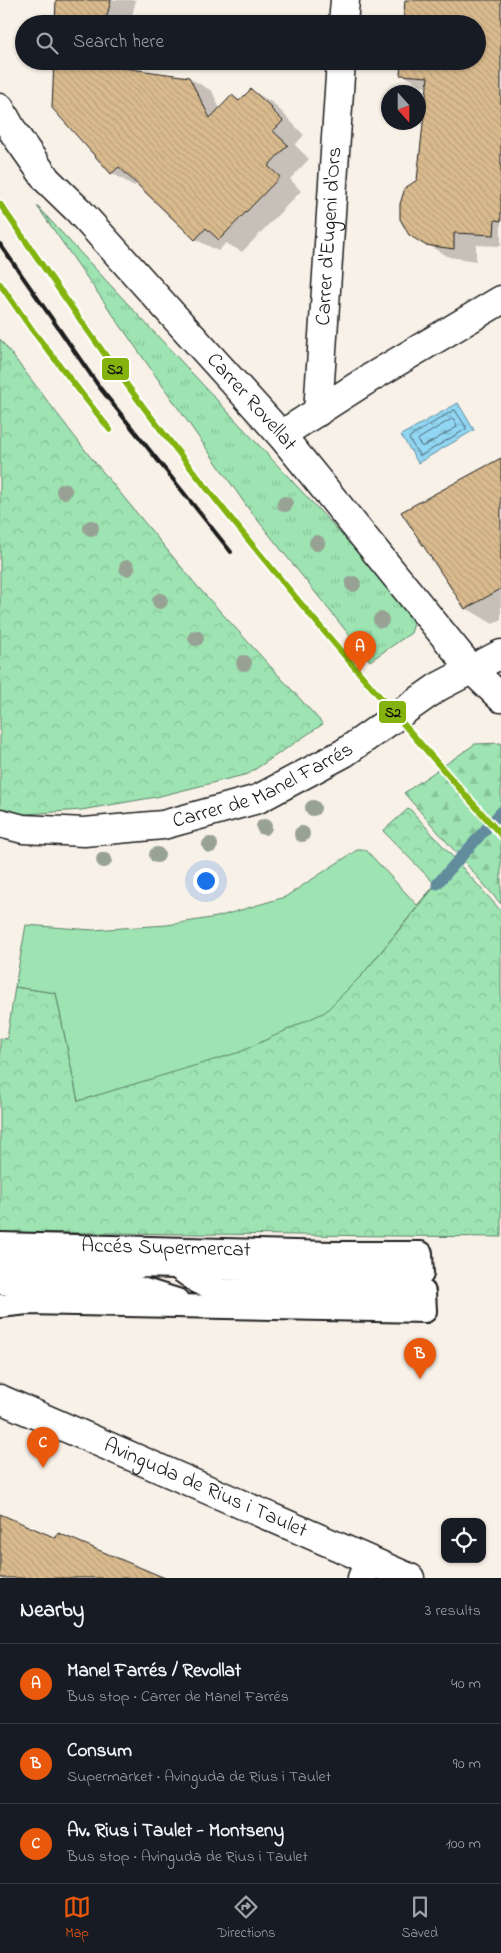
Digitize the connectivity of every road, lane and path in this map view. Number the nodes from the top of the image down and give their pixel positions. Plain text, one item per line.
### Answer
1 (345, 0) edge
2 (344, 15) edge
3 (340, 70) edge
4 (0, 108) edge
5 (501, 300) edge
6 (318, 412) junction
7 (281, 435) junction
8 (501, 654) edge
9 (472, 670) junction
10 (501, 698) edge
11 (0, 823) edge
12 (0, 1244) edge
13 (0, 1262) edge
14 (177, 1268) junction
15 (0, 1283) edge
16 (0, 1306) edge
17 (196, 1307) junction
18 (0, 1399) edge
19 (366, 1569) edge
20 (410, 1578) edge

1 - 2 street
3 - 6 street, Carrer d'Eugeni d'Ors
4 - 7 street, Carrer Rovellat
5 - 6 street
6 - 7 street
7 - 9 street, Carrer Rovellat
8 - 9 street, Carrer de Manel Farrés
9 - 10 street, Carrer Rovellat
9 - 11 street, Carrer de Manel Farrés
12 - 14 lane, Accés Supermercat
13 - 14 lane
14 - 17 lane
15 - 17 lane
16 - 17 lane
18 - 19 street, Avinguda de Rius i Taulet
19 - 20 street, Avinguda de Rius i Taulet

